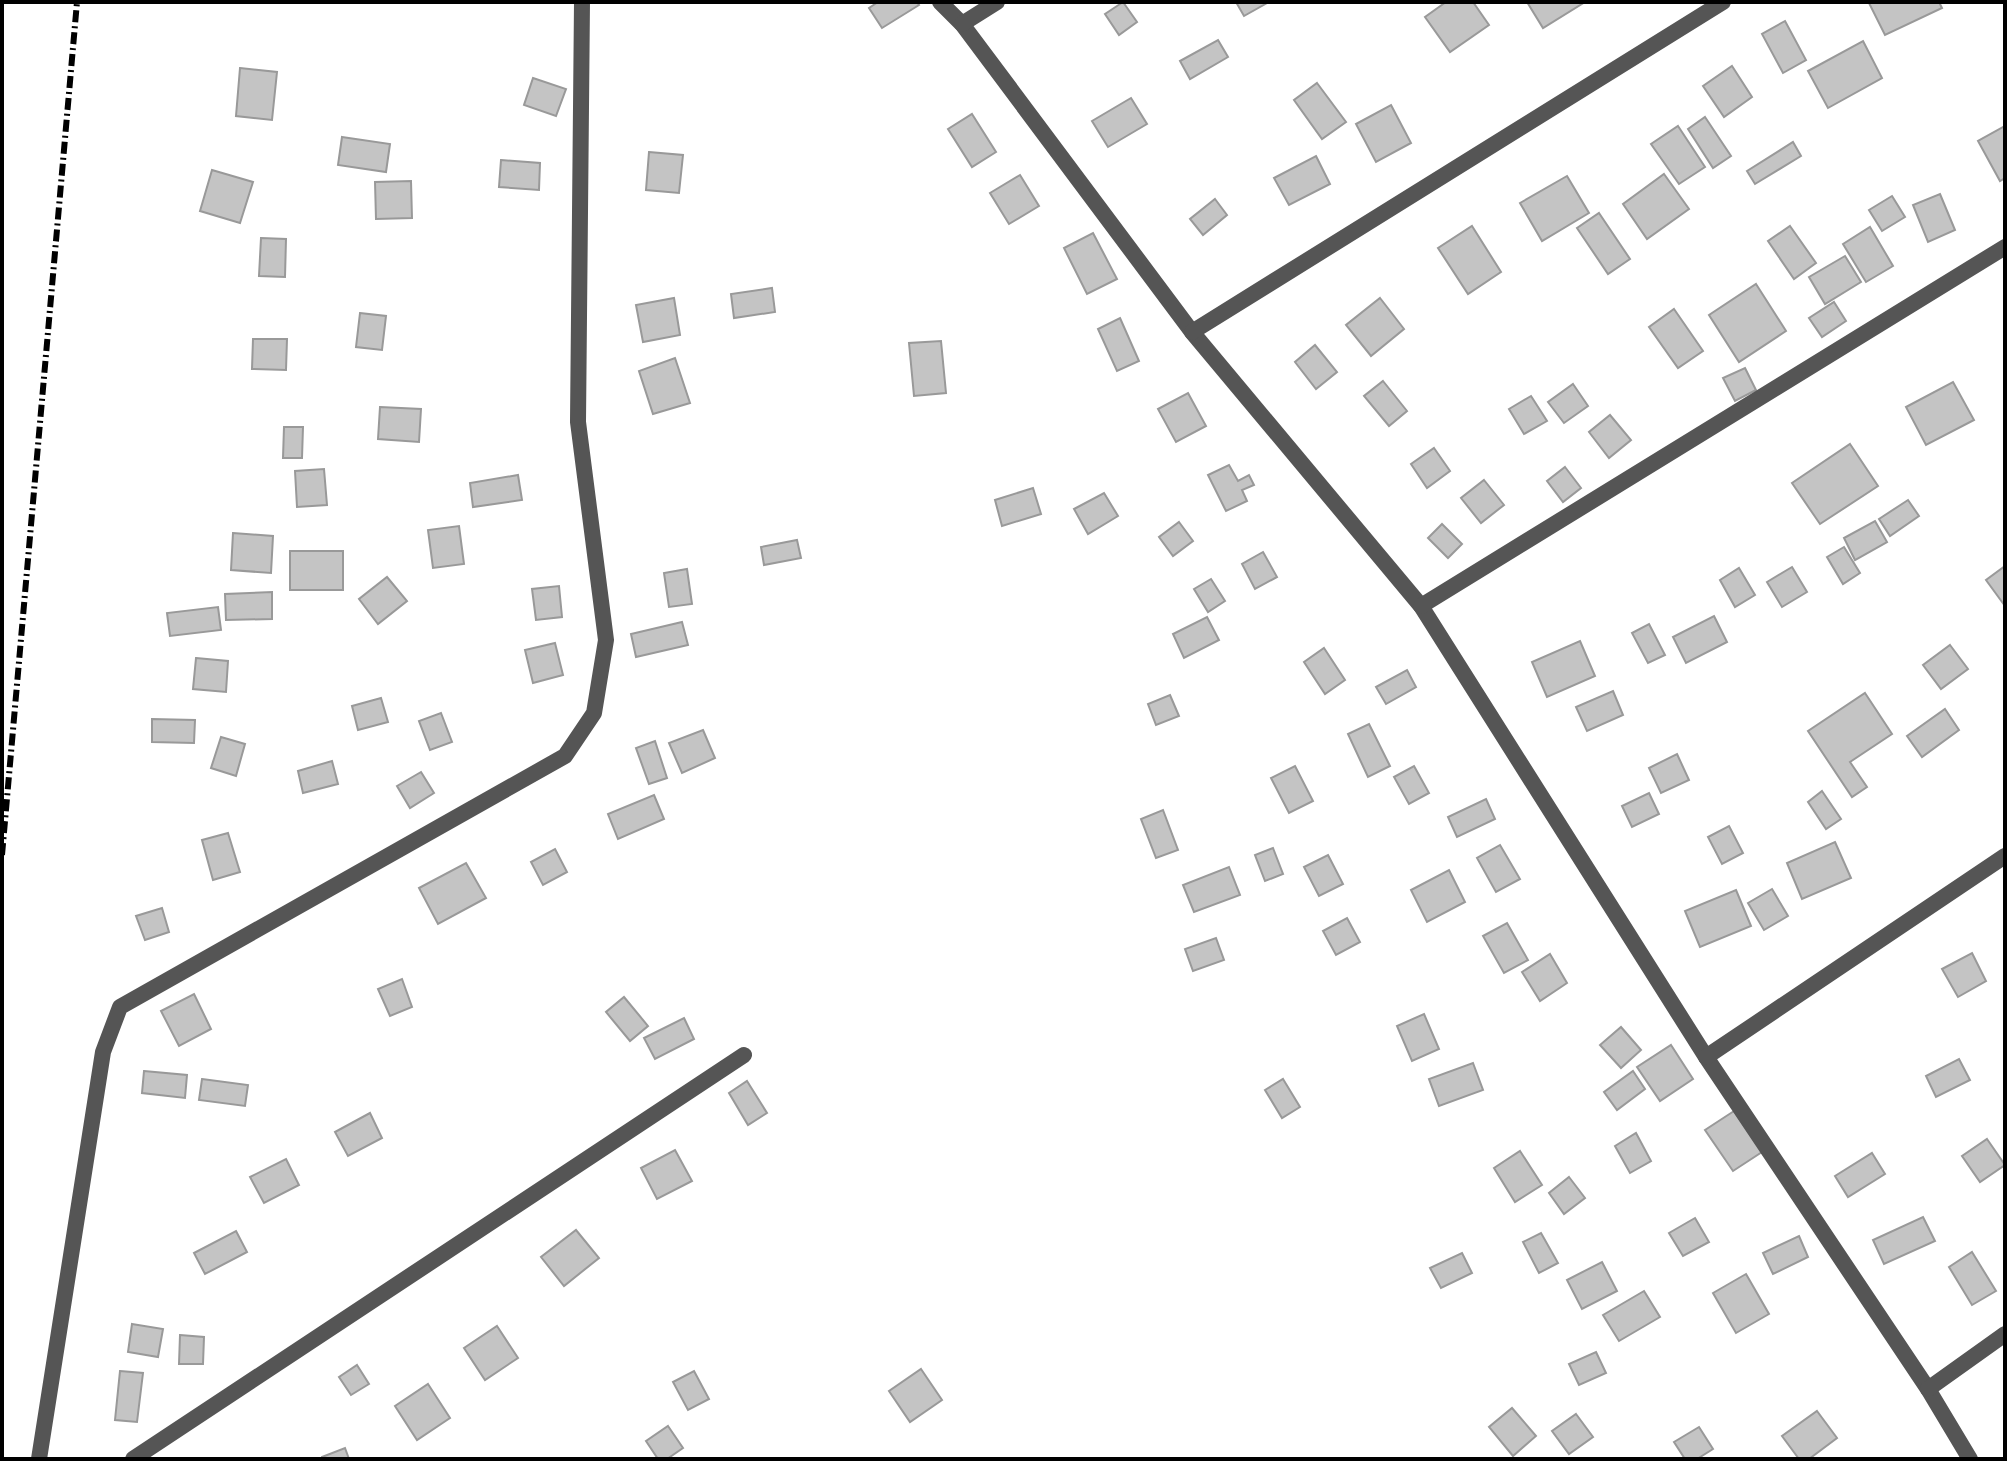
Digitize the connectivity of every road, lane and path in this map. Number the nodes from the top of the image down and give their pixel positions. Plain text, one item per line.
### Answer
1 (582, 2) edge
2 (940, 2) edge
3 (997, 2) edge
4 (1723, 2) edge
5 (962, 24) junction
6 (2005, 247) edge
7 (1192, 332) junction
8 (1421, 606) junction
9 (2005, 856) edge
10 (744, 1055) dead end
11 (1706, 1057) junction
12 (2005, 1334) edge
13 (1928, 1389) junction
14 (39, 1459) edge
15 (133, 1459) edge
16 (1970, 1459) edge

1 - 14 street
2 - 5 street
3 - 5 street
4 - 7 street
5 - 7 street
6 - 8 street
7 - 8 street
8 - 11 street
9 - 11 street
10 - 15 street
11 - 13 street
12 - 13 street
13 - 16 street

